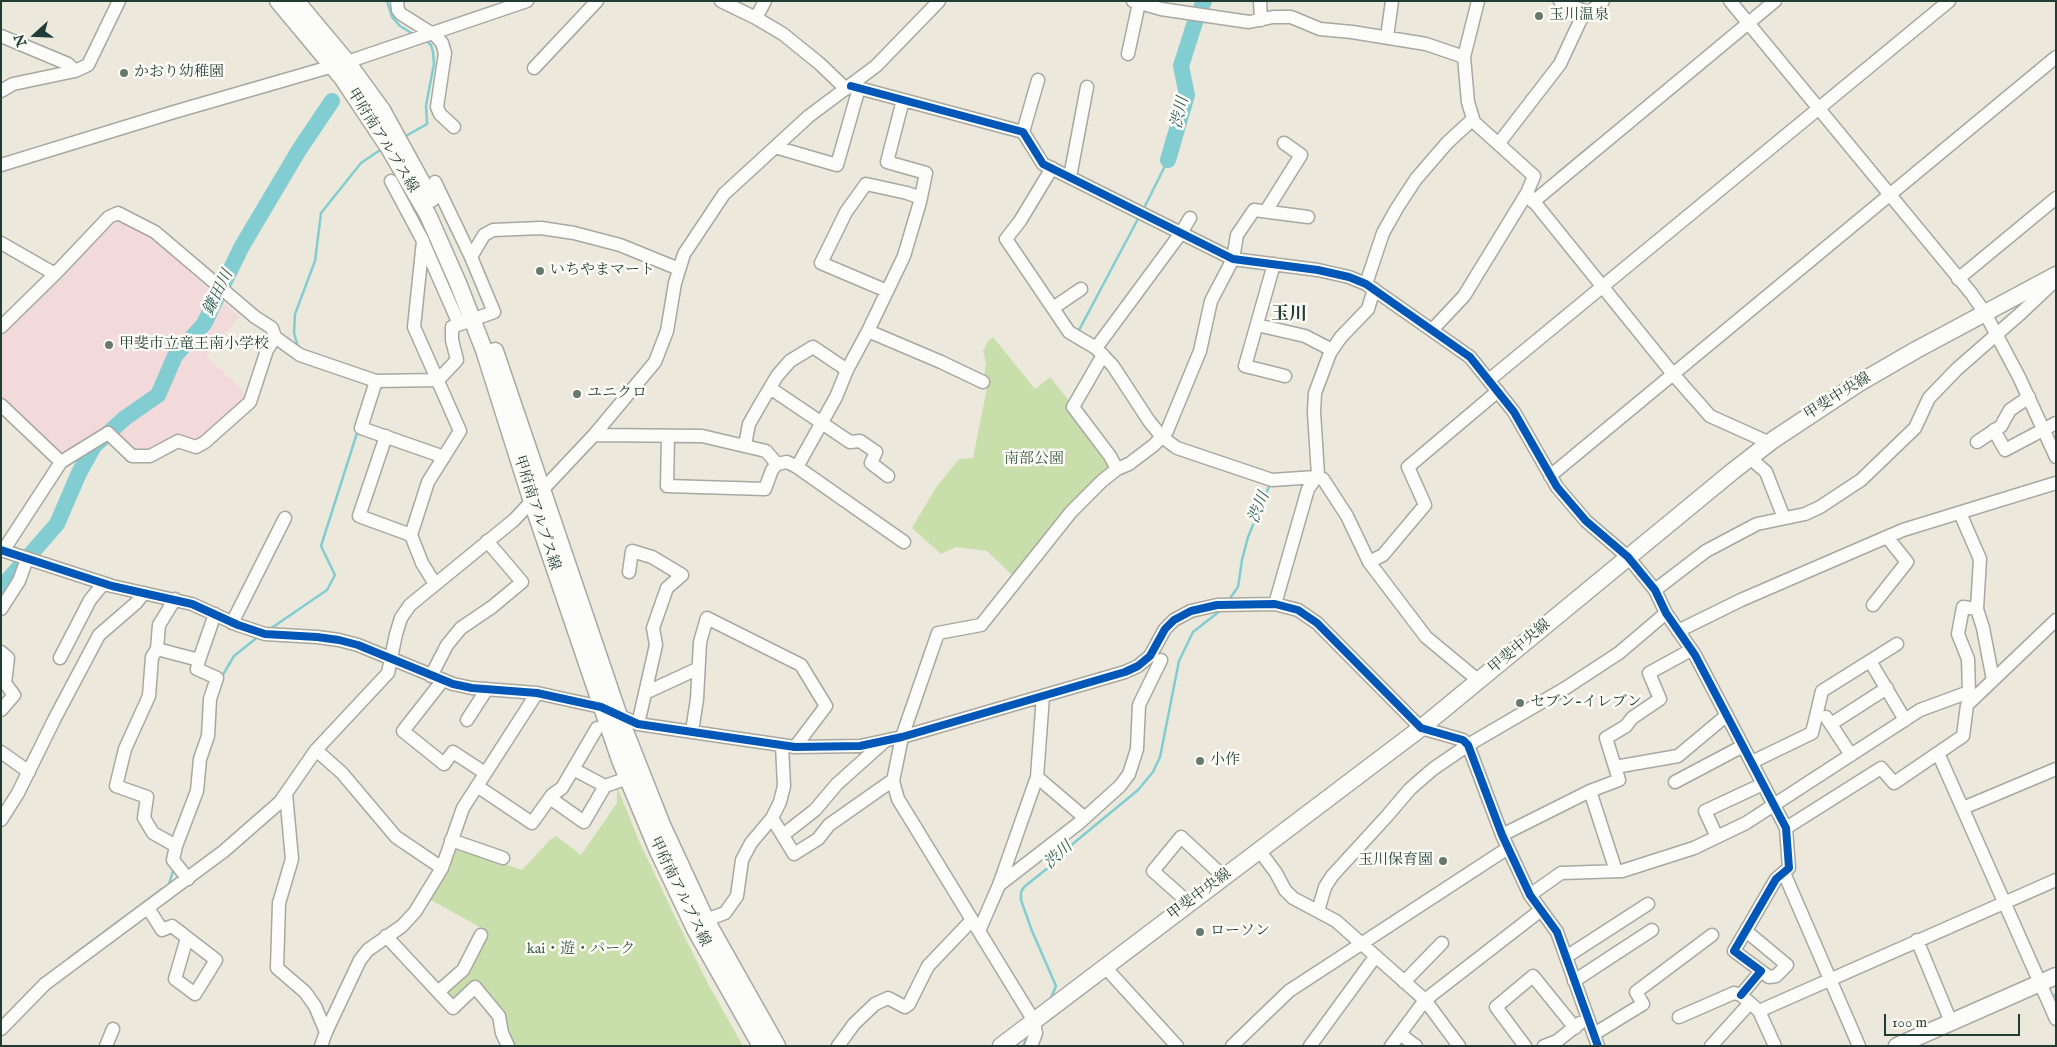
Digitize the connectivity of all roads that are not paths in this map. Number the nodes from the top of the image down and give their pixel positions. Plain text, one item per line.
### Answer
1 (119, 1) edge
2 (278, 1) edge
3 (296, 1) edge
4 (398, 1) edge
5 (527, 1) edge
6 (597, 1) edge
7 (722, 1) edge
8 (765, 1) edge
9 (939, 1) edge
10 (1260, 1) edge
11 (1392, 1) edge
12 (1478, 1) edge
13 (1560, 1) edge
14 (1602, 1) edge
15 (1730, 1) edge
16 (1775, 1) edge
17 (1949, 1) edge
18 (1136, 2) edge
19 (1161, 5) edge
20 (1588, 13) junction
21 (756, 18) junction
22 (1261, 20) junction
23 (1748, 24) junction
24 (430, 34) junction
25 (1, 36) edge
26 (1387, 37) junction
27 (1128, 54) dead end
28 (1464, 57) junction
29 (2056, 57) edge
30 (339, 63) junction
31 (534, 68) dead end
32 (74, 71) junction
33 (1038, 80) dead end
34 (1087, 87) dead end
35 (852, 88) junction
36 (1, 91) edge
37 (903, 100) junction
38 (1818, 109) junction
39 (1473, 119) junction
40 (454, 127) dead end
41 (1022, 132) junction
42 (1284, 143) dead end
43 (1499, 143) junction
44 (776, 147) junction
45 (1, 165) edge
46 (1052, 168) junction
47 (1070, 177) junction
48 (391, 181) dead end
49 (435, 182) dead end
50 (1889, 195) junction
51 (921, 198) junction
52 (1530, 198) junction
53 (2056, 198) edge
54 (1266, 211) junction
55 (1308, 217) dead end
56 (1190, 218) dead end
57 (1181, 233) junction
58 (423, 241) junction
59 (1, 243) edge
60 (470, 257) junction
61 (1233, 259) junction
62 (1274, 264) junction
63 (679, 269) junction
64 (55, 274) junction
65 (2056, 275) edge
66 (1958, 279) junction
67 (2056, 280) edge
68 (1370, 286) junction
69 (1602, 287) junction
70 (1081, 289) dead end
71 (887, 291) junction
72 (1053, 308) junction
73 (1985, 313) junction
74 (471, 320) junction
75 (1257, 325) junction
76 (1, 327) edge
77 (1432, 330) junction
78 (868, 331) junction
79 (1996, 335) junction
80 (275, 337) junction
81 (1332, 350) junction
82 (1100, 351) junction
83 (847, 370) junction
84 (1673, 374) junction
85 (1285, 376) dead end
86 (438, 380) junction
87 (1489, 380) junction
88 (376, 381) junction
89 (983, 382) dead end
90 (770, 388) junction
91 (1498, 391) junction
92 (2029, 397) junction
93 (1, 405) edge
94 (822, 424) junction
95 (2050, 426) edge
96 (1994, 430) junction
97 (594, 434) junction
98 (386, 436) junction
99 (668, 436) junction
100 (1162, 437) junction
101 (1977, 442) dead end
102 (1770, 443) junction
103 (744, 446) junction
104 (444, 457) junction
105 (2056, 457) edge
106 (1750, 458) junction
107 (61, 462) junction
108 (777, 464) junction
109 (797, 467) junction
110 (1117, 469) junction
111 (888, 476) dead end
112 (1550, 476) junction
113 (1316, 478) junction
114 (2056, 483) edge
115 (537, 496) junction
116 (1960, 513) junction
117 (285, 518) dead end
118 (1784, 518) junction
119 (411, 536) junction
120 (1887, 537) junction
121 (487, 541) junction
122 (904, 542) dead end
123 (2, 550) edge
124 (1628, 556) junction
125 (27, 559) junction
126 (1369, 562) junction
127 (629, 572) dead end
128 (103, 584) junction
129 (435, 584) junction
130 (1655, 590) junction
131 (144, 593) junction
132 (175, 599) junction
133 (1275, 604) junction
134 (1873, 605) dead end
135 (1977, 609) junction
136 (1, 610) edge
137 (1666, 613) junction
138 (214, 614) junction
139 (2056, 620) edge
140 (232, 623) junction
141 (1678, 631) junction
142 (1898, 644) dead end
143 (157, 649) junction
144 (1691, 650) junction
145 (1, 652) edge
146 (60, 658) dead end
147 (199, 660) junction
148 (391, 660) junction
149 (1161, 660) dead end
150 (1870, 661) junction
151 (697, 669) junction
152 (431, 676) junction
153 (443, 680) junction
154 (1993, 680) junction
155 (1478, 681) junction
156 (1887, 688) junction
157 (487, 689) junction
158 (537, 693) junction
159 (645, 693) junction
160 (1971, 695) junction
161 (1043, 696) junction
162 (1818, 705) junction
163 (602, 707) junction
164 (1, 710) edge
165 (1727, 715) junction
166 (619, 716) junction
167 (468, 720) dead end
168 (1905, 720) junction
169 (638, 724) junction
170 (1831, 724) junction
171 (597, 728) dead end
172 (1421, 728) junction
173 (692, 731) junction
174 (902, 737) junction
175 (885, 741) junction
176 (782, 745) junction
177 (1468, 745) junction
178 (1743, 746) junction
179 (795, 747) junction
180 (316, 750) junction
181 (1, 752) edge
182 (1938, 753) junction
183 (1680, 754) junction
184 (1851, 754) junction
185 (1752, 762) junction
186 (1615, 767) junction
187 (573, 769) junction
188 (2056, 769) edge
189 (29, 772) junction
190 (1692, 773) junction
191 (485, 774) junction
192 (1037, 777) junction
193 (628, 778) junction
194 (893, 780) junction
195 (1676, 782) dead end
196 (1763, 784) junction
197 (477, 786) junction
198 (605, 786) junction
199 (1590, 791) junction
200 (286, 794) junction
201 (550, 798) junction
202 (1774, 804) junction
203 (1963, 808) junction
204 (772, 818) junction
205 (1085, 818) junction
206 (1, 820) edge
207 (1786, 828) junction
208 (784, 835) junction
209 (1502, 835) junction
210 (1717, 837) junction
211 (451, 840) junction
212 (176, 846) junction
213 (1508, 848) junction
214 (1259, 850) junction
215 (503, 858) dead end
216 (442, 868) junction
217 (1616, 871) junction
218 (1784, 872) junction
219 (1224, 877) junction
220 (188, 878) junction
221 (2056, 880) edge
222 (999, 885) junction
223 (1530, 895) junction
224 (2004, 902) junction
225 (1189, 903) junction
226 (1648, 904) dead end
227 (148, 908) junction
228 (1541, 910) junction
229 (1318, 911) junction
230 (706, 920) junction
231 (972, 920) junction
232 (1652, 930) dead end
233 (979, 931) junction
234 (1746, 931) junction
235 (482, 935) dead end
236 (1712, 935) dead end
237 (386, 936) junction
238 (187, 938) dead end
239 (1917, 940) junction
240 (1360, 943) junction
241 (1442, 943) dead end
242 (1375, 957) junction
243 (1566, 957) junction
244 (1105, 967) junction
245 (1761, 971) junction
246 (2056, 976) edge
247 (1830, 979) junction
248 (1574, 981) junction
249 (1404, 982) junction
250 (2040, 983) junction
251 (438, 992) junction
252 (1425, 1000) junction
253 (1750, 1003) junction
254 (1680, 1017) dead end
255 (1587, 1018) junction
256 (2056, 1019) edge
257 (1034, 1021) junction
258 (1951, 1022) junction
259 (1575, 1028) junction
260 (1, 1029) edge
261 (113, 1029) dead end
262 (326, 1032) junction
263 (1400, 1034) junction
264 (1596, 1040) edge
265 (106, 1046) edge
266 (321, 1046) edge
267 (508, 1046) edge
268 (761, 1046) edge
269 (777, 1046) edge
270 (838, 1046) edge
271 (1001, 1046) edge
272 (1031, 1046) edge
273 (1176, 1046) edge
274 (1232, 1046) edge
275 (1310, 1046) edge
276 (1391, 1046) edge
277 (1416, 1046) edge
278 (1459, 1046) edge
279 (1525, 1046) edge
280 (1544, 1046) edge
281 (1711, 1046) edge
282 (1775, 1046) edge
283 (1859, 1046) edge
284 (1897, 1046) edge

1 - 32 street
2 - 30 main road, 甲府南アルプス線
3 - 30 main road, 甲府南アルプス線
4 - 24 street
5 - 24 street
6 - 31 street
7 - 21 street
8 - 21 street
9 - 35 street
10 - 22 street
11 - 26 street
12 - 28 street
13 - 20 street
14 - 20 street
15 - 23 street
16 - 23 street
17 - 38 street
18 - 19 street
18 - 27 street
19 - 22 street
20 - 43 street
21 - 35 street
22 - 26 street
23 - 38 street
23 - 52 street
24 - 30 street
24 - 40 street
25 - 32 street
26 - 28 street
28 - 39 street
29 - 50 street
30 - 45 street
30 - 74 main road, 甲府南アルプス線
32 - 36 street
33 - 41 street
34 - 47 street
35 - 37 street
35 - 44 street
35 - 44 street
37 - 41 street
37 - 51 street
38 - 50 street
38 - 69 street
39 - 43 street
39 - 68 street
41 - 46 street
42 - 54 street
43 - 52 street
44 - 63 street
46 - 47 street
46 - 72 street
47 - 57 street
48 - 58 street
49 - 60 street
50 - 66 street
50 - 84 street
51 - 71 street
51 - 71 street
52 - 69 street
52 - 77 street
53 - 66 street
54 - 55 street
54 - 61 street
56 - 57 street
57 - 61 street
57 - 82 street
58 - 74 street
58 - 86 street
59 - 64 street
60 - 63 street
60 - 74 street
61 - 62 street
61 - 100 street
62 - 68 street
62 - 75 street
63 - 97 street
64 - 76 street
64 - 80 street
65 - 73 main road, 甲斐中央線
66 - 73 street
67 - 79 street
68 - 77 street
68 - 81 street
69 - 84 street
69 - 87 street
70 - 72 street
71 - 78 street
72 - 82 street
73 - 79 street
73 - 102 main road, 甲斐中央線
74 - 86 street
74 - 115 main road, 甲府南アルプス線
75 - 81 street
75 - 85 street
77 - 87 street
78 - 83 street
78 - 89 street
79 - 92 street
79 - 118 street
80 - 88 street
80 - 107 street
81 - 113 street
82 - 100 street
82 - 110 street
83 - 90 street
83 - 94 street
84 - 102 street
84 - 112 street
86 - 88 street
86 - 104 street
87 - 91 street
88 - 98 street
90 - 94 street
90 - 103 street
91 - 112 street
91 - 126 street
92 - 95 street
92 - 96 street
93 - 107 street
94 - 109 street
94 - 111 street
95 - 96 street
95 - 105 street
96 - 101 street
97 - 99 street
97 - 115 street
98 - 104 street
98 - 119 street
99 - 103 street
99 - 108 street
100 - 110 street
100 - 113 street
102 - 106 main road, 甲斐中央線
103 - 108 street
104 - 119 street
106 - 118 street
106 - 124 main road, 甲斐中央線
107 - 123 street
108 - 109 street
109 - 122 street
110 - 174 street
112 - 124 street
113 - 126 street
113 - 133 street
114 - 116 street
115 - 121 street
115 - 163 main road, 甲府南アルプス線
115 - 166 main road, 甲府南アルプス線
116 - 120 street
116 - 135 street
117 - 140 street
118 - 130 street
119 - 129 street
120 - 134 street
120 - 141 street
121 - 129 street
121 - 152 street
123 - 125 street
124 - 130 street
124 - 155 main road, 甲斐中央線
125 - 128 street
125 - 136 street
126 - 155 street
127 - 159 street
128 - 131 street
128 - 146 street
129 - 148 street
130 - 137 street
131 - 132 street
131 - 189 street
132 - 138 street
132 - 143 street
133 - 161 street
133 - 172 street
135 - 154 street
135 - 160 street
137 - 141 street
137 - 177 street
138 - 140 street
138 - 147 street
139 - 154 street
140 - 148 street
141 - 144 street
142 - 150 street
143 - 147 street
143 - 212 street
144 - 165 street
144 - 186 street
145 - 164 street
147 - 212 street
148 - 152 street
148 - 180 street
149 - 205 street
150 - 156 street
150 - 162 street
151 - 159 street
151 - 173 street
151 - 179 street
152 - 153 street
153 - 157 street
153 - 191 street
154 - 160 street
155 - 172 main road, 甲斐中央線
156 - 168 street
156 - 170 street
157 - 158 street
157 - 167 street
158 - 163 street
158 - 191 street
159 - 169 street
160 - 168 street
160 - 182 street
161 - 174 street
161 - 192 street
162 - 170 street
162 - 185 street
163 - 166 street
163 - 193 main road, 甲府南アルプス線
165 - 178 street
165 - 183 street
166 - 169 street
166 - 230 main road, 甲府南アルプス線
168 - 184 street
169 - 173 street
170 - 184 street
171 - 187 street
172 - 177 street
172 - 214 main road, 甲斐中央線
173 - 176 street
174 - 175 street
174 - 194 street
175 - 179 street
175 - 208 street
176 - 179 street
176 - 204 street
177 - 209 street
177 - 229 street
178 - 185 street
178 - 190 street
180 - 200 street
180 - 216 street
181 - 189 street
182 - 203 street
182 - 207 street
183 - 186 street
183 - 190 street
184 - 202 street
185 - 196 street
186 - 199 street
187 - 198 street
187 - 201 street
188 - 203 street
189 - 206 street
190 - 195 street
191 - 197 street
192 - 205 street
192 - 222 street
193 - 198 street
193 - 268 main road, 甲府南アルプス線
194 - 208 street
194 - 231 street
196 - 202 street
196 - 210 street
197 - 201 street
197 - 211 street
198 - 201 street
199 - 209 street
199 - 217 street
200 - 220 street
200 - 262 street
202 - 207 street
202 - 210 street
203 - 224 street
204 - 208 street
204 - 230 street
205 - 222 street
207 - 218 street
209 - 213 street
210 - 217 street
211 - 215 street
211 - 216 street
212 - 220 street
213 - 223 street
213 - 240 street
214 - 219 main road, 甲斐中央線
214 - 229 street
216 - 237 street
217 - 223 street
218 - 234 street
218 - 247 street
219 - 225 main road, 甲斐中央線
219 - 225 street
220 - 227 street
221 - 224 street
222 - 233 street
223 - 228 street
224 - 239 street
224 - 250 street
225 - 244 main road, 甲斐中央線
226 - 243 street
227 - 238 street
227 - 260 street
228 - 243 street
228 - 252 street
229 - 240 street
230 - 269 main road, 甲府南アルプス線
231 - 233 street
231 - 270 street
232 - 248 street
233 - 257 street
234 - 245 street
234 - 245 street
235 - 251 street
236 - 264 street
237 - 251 street
237 - 262 street
239 - 247 street
239 - 258 street
240 - 242 street
240 - 274 street
241 - 249 street
242 - 249 street
242 - 275 street
243 - 248 street
244 - 257 main road, 甲斐中央線
244 - 273 street
245 - 253 street
246 - 250 main road
247 - 253 street
247 - 283 street
248 - 255 street
249 - 252 street
250 - 256 street
250 - 258 main road
251 - 267 street
252 - 263 street
252 - 278 street
253 - 254 street
253 - 281 street
253 - 282 street
255 - 259 street
255 - 264 street
257 - 271 main road, 甲斐中央線
257 - 272 street
258 - 284 main road
259 - 279 street
259 - 280 street
261 - 265 street
262 - 266 street
263 - 276 street
263 - 277 street

